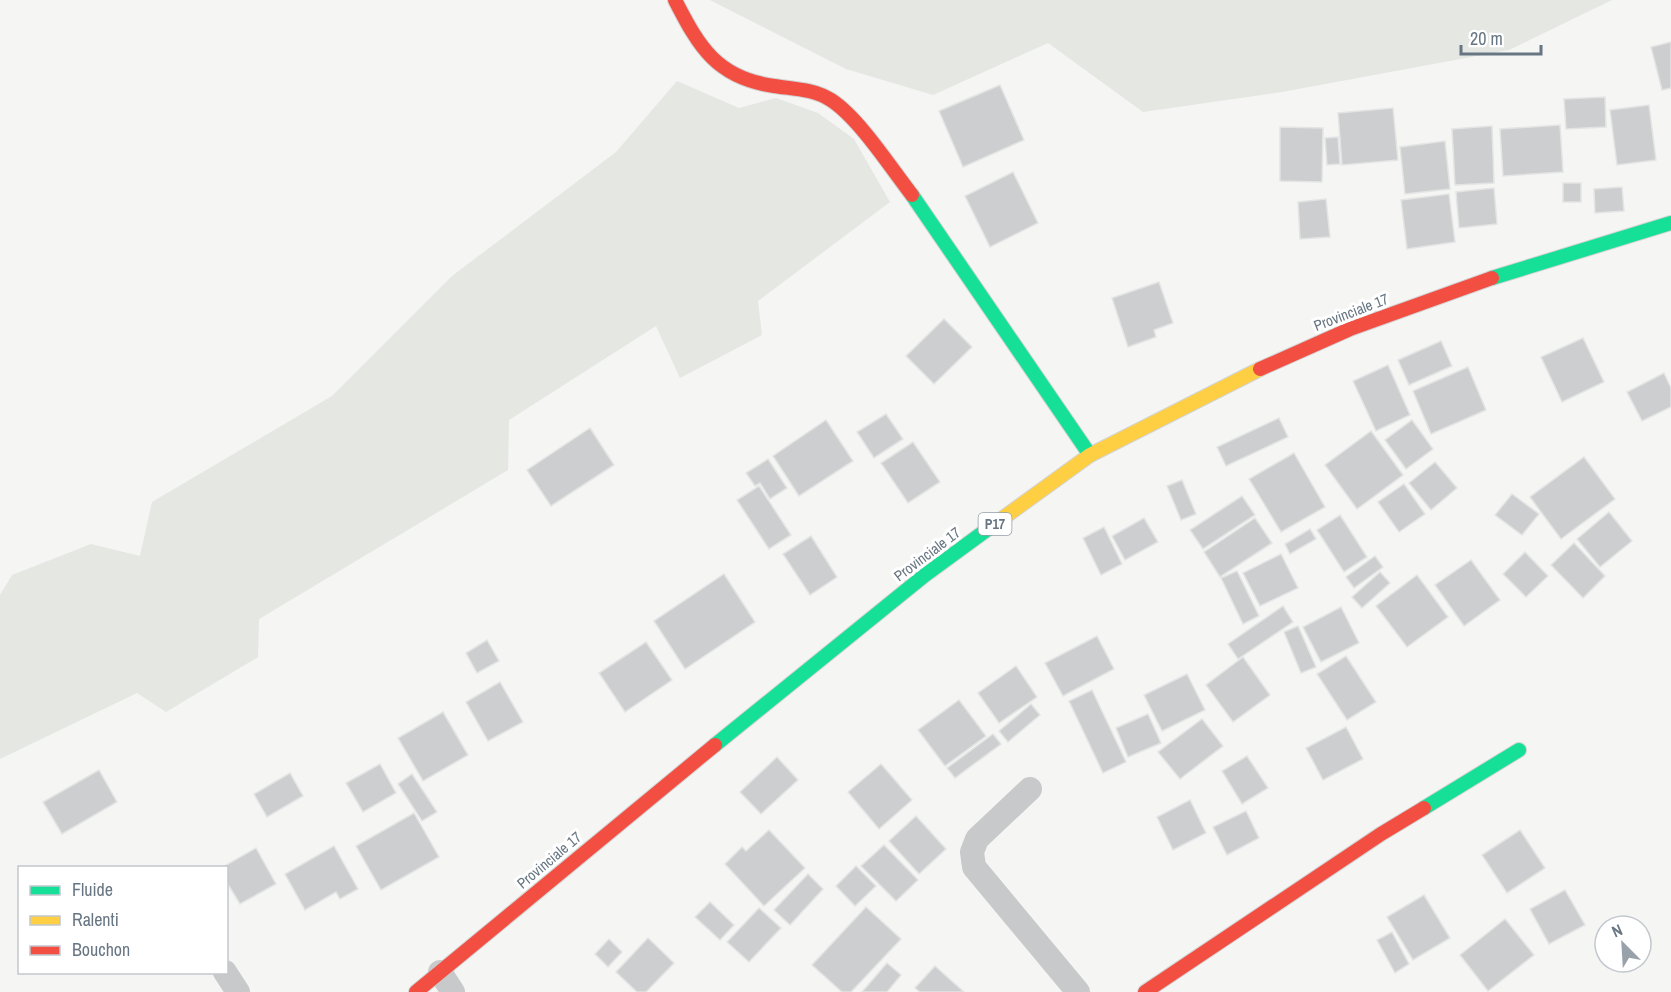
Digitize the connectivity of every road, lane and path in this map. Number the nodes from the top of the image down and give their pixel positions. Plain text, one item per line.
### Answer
1 (675, 0) edge
2 (1671, 223) edge
3 (1090, 455) junction
4 (1519, 750) dead end
5 (1030, 789) dead end
6 (226, 974) edge
7 (447, 982) edge
8 (238, 992) edge
9 (416, 992) edge
10 (1078, 992) edge
11 (1145, 992) edge

1 - 3 main road
2 - 3 main road, Provinciale 17 / P17
3 - 7 main road, Provinciale 17 / P17
4 - 11 main road
5 - 10 street
6 - 8 street
7 - 9 main road, Provinciale 17 / P17

